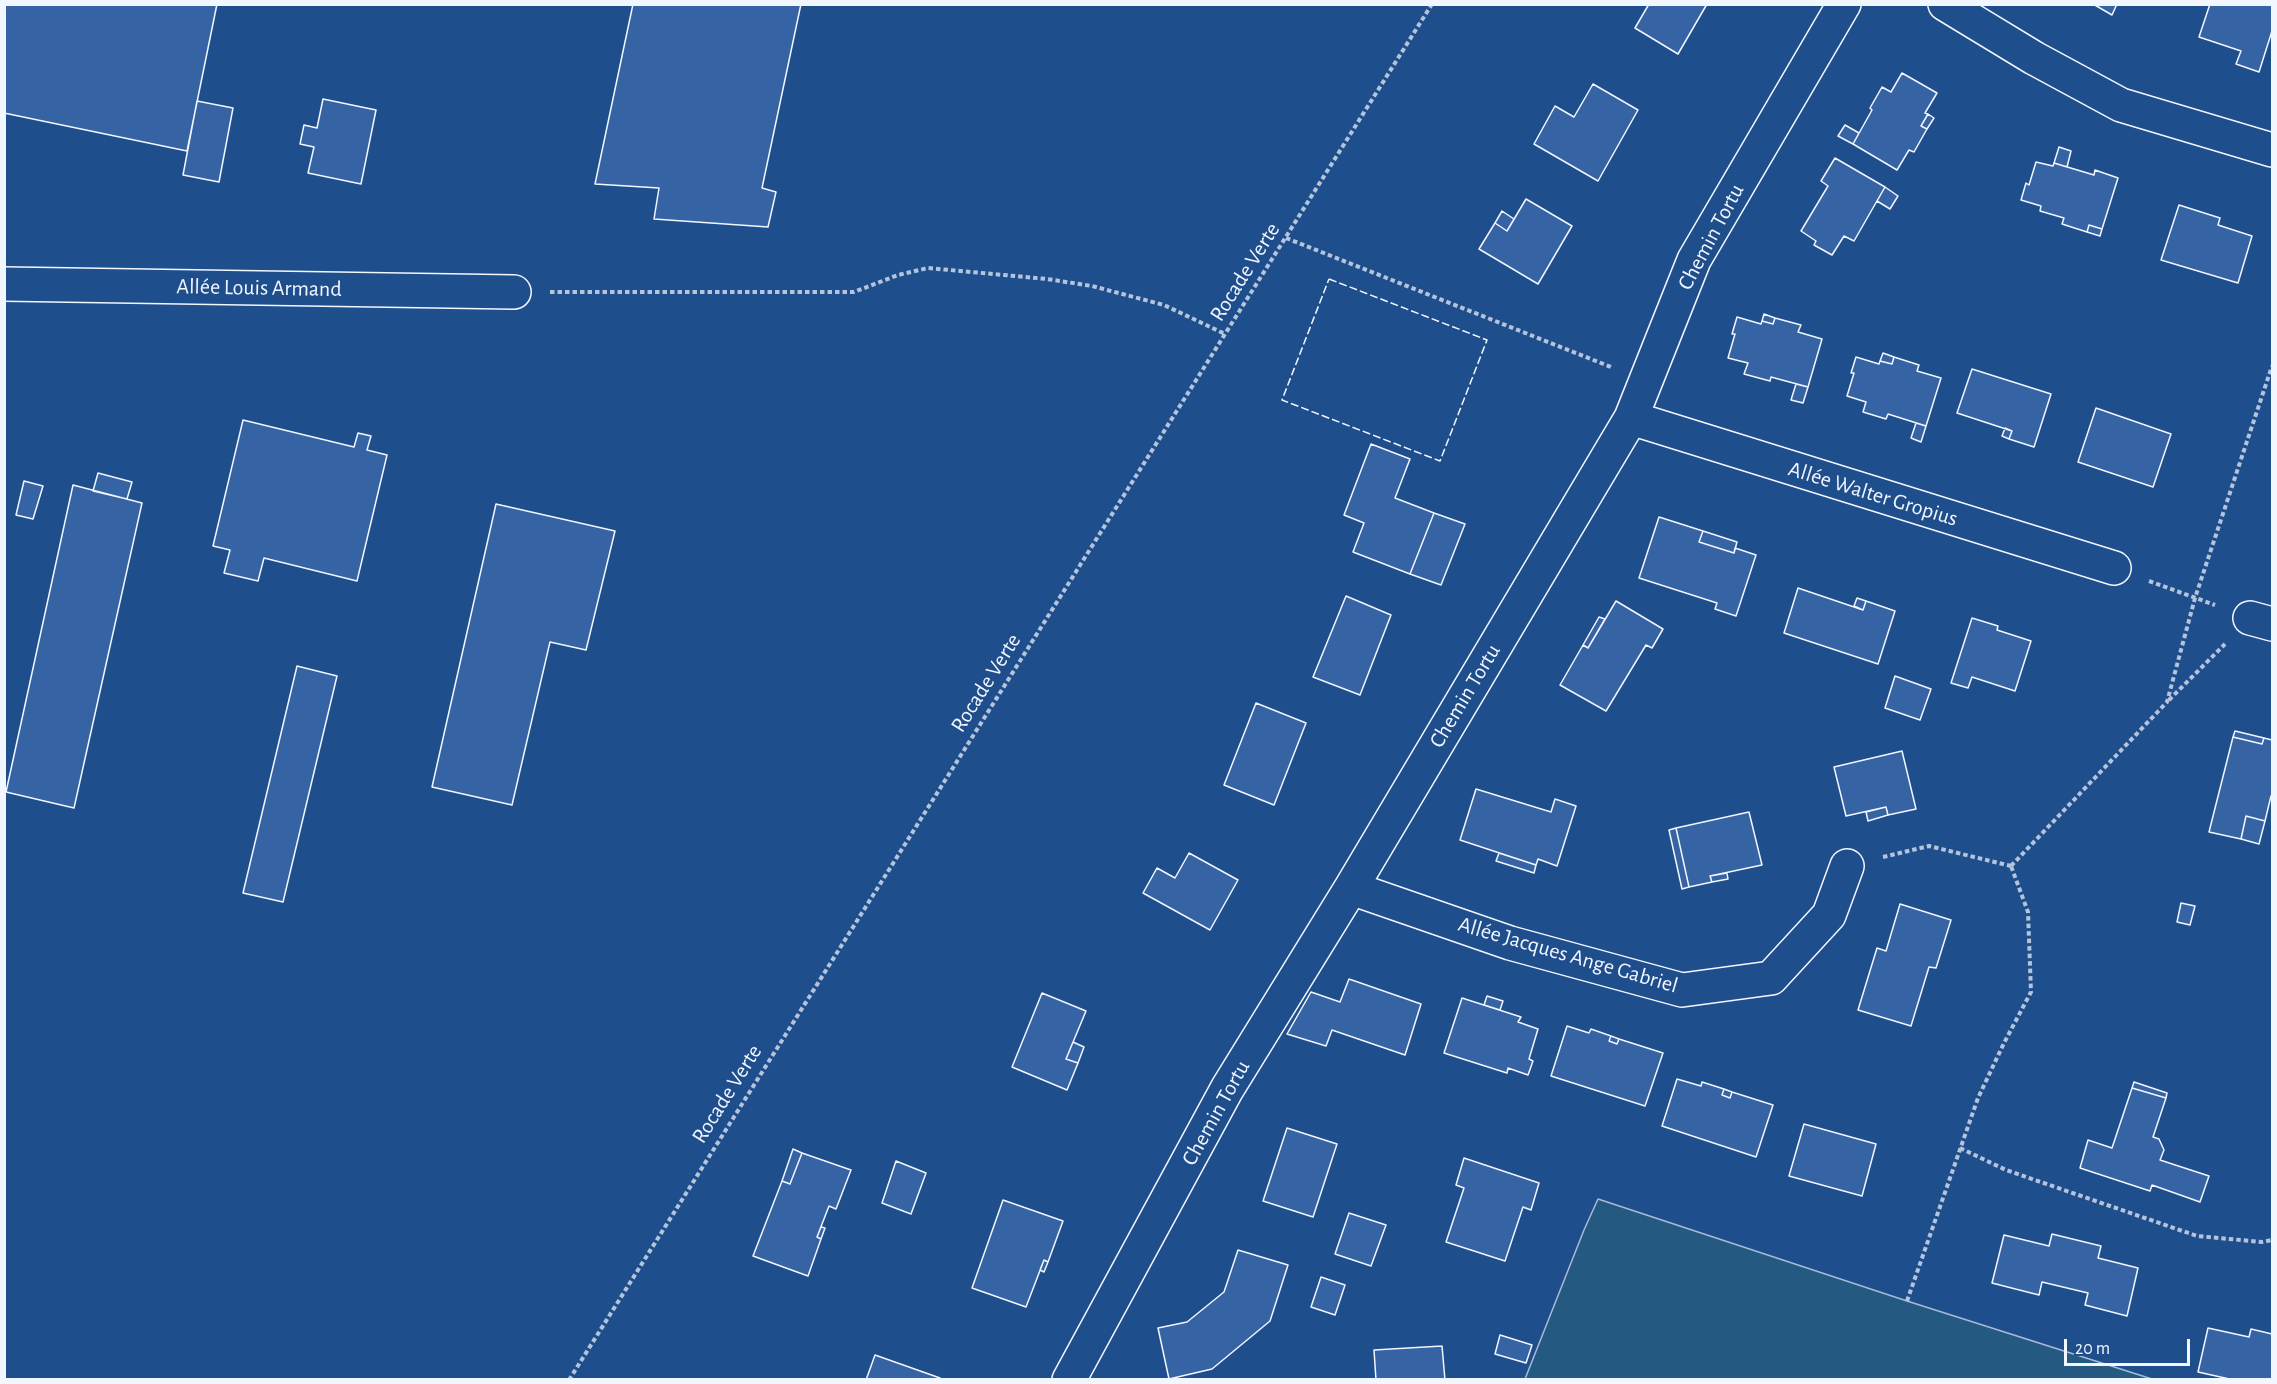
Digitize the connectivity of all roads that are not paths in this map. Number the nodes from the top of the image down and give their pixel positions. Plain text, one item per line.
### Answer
1 (1844, 4) edge
2 (1946, 4) edge
3 (2272, 150) edge
4 (4, 284) edge
5 (514, 292) road end
6 (1631, 418) junction
7 (2114, 568) road end
8 (1847, 866) road end
9 (1351, 888) junction
10 (1070, 1380) edge

1 - 6 street, Chemin Tortu
2 - 3 street
4 - 5 street, Allée Louis Armand
6 - 7 street, Allée Walter Gropius
6 - 9 street, Chemin Tortu
8 - 9 street, Allée Jacques Ange Gabriel
9 - 10 street, Chemin Tortu

